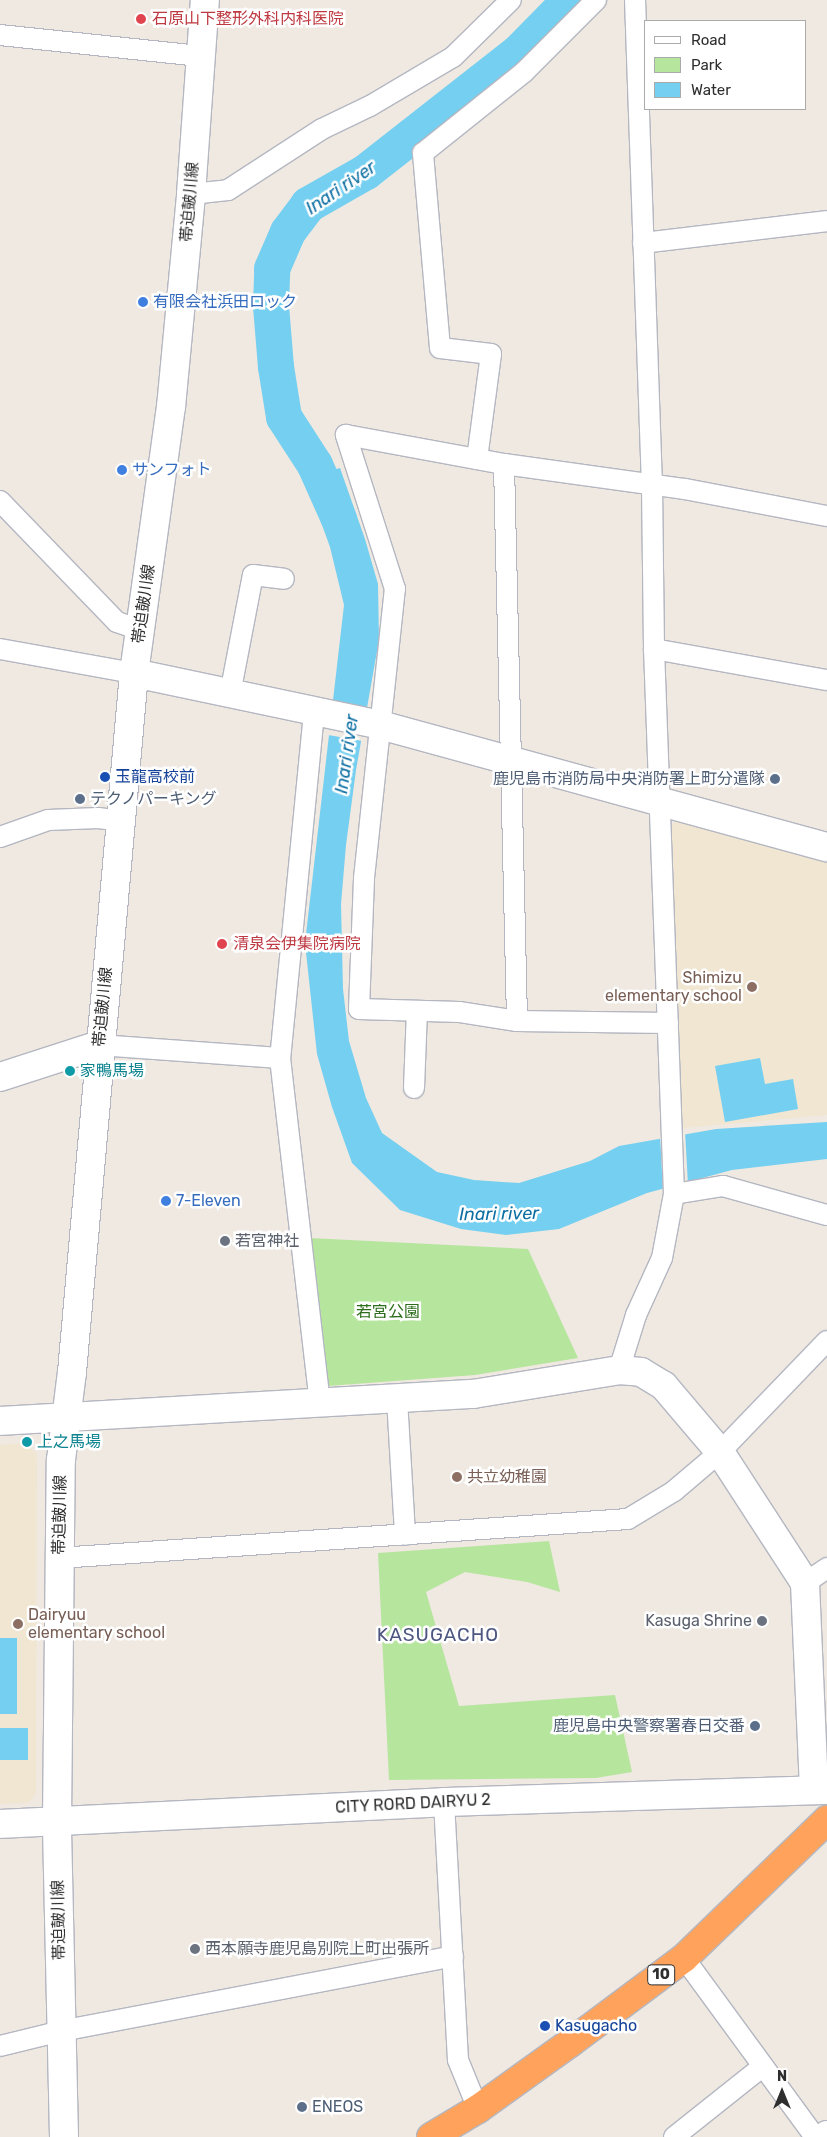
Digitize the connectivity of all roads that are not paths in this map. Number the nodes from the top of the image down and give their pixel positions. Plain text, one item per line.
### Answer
1 (205, 0) edge
2 (511, 0) edge
3 (596, 0) edge
4 (635, 0) edge
5 (0, 35) edge
6 (200, 56) junction
7 (191, 194) junction
8 (827, 222) edge
9 (643, 243) junction
10 (477, 459) junction
11 (504, 464) junction
12 (652, 486) junction
13 (0, 500) edge
14 (827, 516) edge
15 (284, 579) dead end
16 (140, 630) junction
17 (0, 649) edge
18 (654, 649) junction
19 (134, 673) junction
20 (827, 680) edge
21 (230, 694) junction
22 (316, 713) junction
23 (378, 725) junction
24 (510, 761) junction
25 (660, 802) junction
26 (121, 821) junction
27 (0, 837) edge
28 (827, 847) edge
29 (417, 1011) junction
30 (517, 1021) junction
31 (668, 1023) junction
32 (100, 1045) junction
33 (280, 1058) junction
34 (0, 1077) edge
35 (414, 1088) dead end
36 (674, 1194) junction
37 (827, 1215) edge
38 (827, 1341) edge
39 (619, 1370) junction
40 (397, 1399) junction
41 (320, 1403) junction
42 (67, 1417) junction
43 (0, 1421) edge
44 (720, 1452) junction
45 (405, 1535) junction
46 (59, 1558) junction
47 (816, 1576) edge
48 (821, 1790) edge
49 (444, 1802) junction
50 (827, 1820) edge
51 (57, 1821) junction
52 (0, 1824) edge
53 (453, 1956) junction
54 (684, 1958) junction
55 (61, 2030) junction
56 (0, 2046) edge
57 (762, 2067) junction
58 (466, 2123) edge
59 (64, 2137) edge
60 (431, 2137) edge
61 (674, 2137) edge
62 (815, 2137) edge

1 - 6 street, 帯迫皷川線
2 - 7 street
3 - 10 street
4 - 9 street
5 - 6 street
6 - 7 street, 帯迫皷川線
7 - 16 street, 帯迫皷川線
8 - 9 street
9 - 12 street
10 - 11 street
10 - 23 street
11 - 12 street
11 - 24 street
12 - 14 street
12 - 18 street
13 - 16 street
15 - 21 street
16 - 19 street, 帯迫皷川線
17 - 19 street
18 - 20 street
18 - 25 street
19 - 21 street
19 - 26 street, 帯迫皷川線
21 - 22 street
22 - 23 street
22 - 33 street
23 - 24 street
23 - 29 street
24 - 25 street
24 - 30 street
25 - 28 street
25 - 31 street
26 - 27 street
26 - 32 street, 帯迫皷川線
29 - 30 street
29 - 35 street
30 - 31 street
31 - 36 street
32 - 33 street
32 - 34 street
32 - 42 street, 帯迫皷川線
33 - 41 street
36 - 37 street
36 - 39 street
38 - 44 street
39 - 40 street
39 - 44 street
40 - 41 street
40 - 45 street
41 - 42 street
42 - 43 street
42 - 46 street, 帯迫皷川線
44 - 45 street
44 - 47 street
45 - 46 street
46 - 51 street, 帯迫皷川線
47 - 48 street
48 - 49 street, CITY RORD DAIRYU 2
49 - 51 street, CITY RORD DAIRYU 2
49 - 53 street
50 - 54 highway, 10
51 - 52 street, CITY RORD DAIRYU 2
51 - 55 street, 帯迫皷川線
53 - 55 street
53 - 58 street
54 - 57 street
54 - 58 highway, 10
55 - 56 street
55 - 59 street, 帯迫皷川線
57 - 61 street
57 - 62 street
58 - 60 highway, 10

